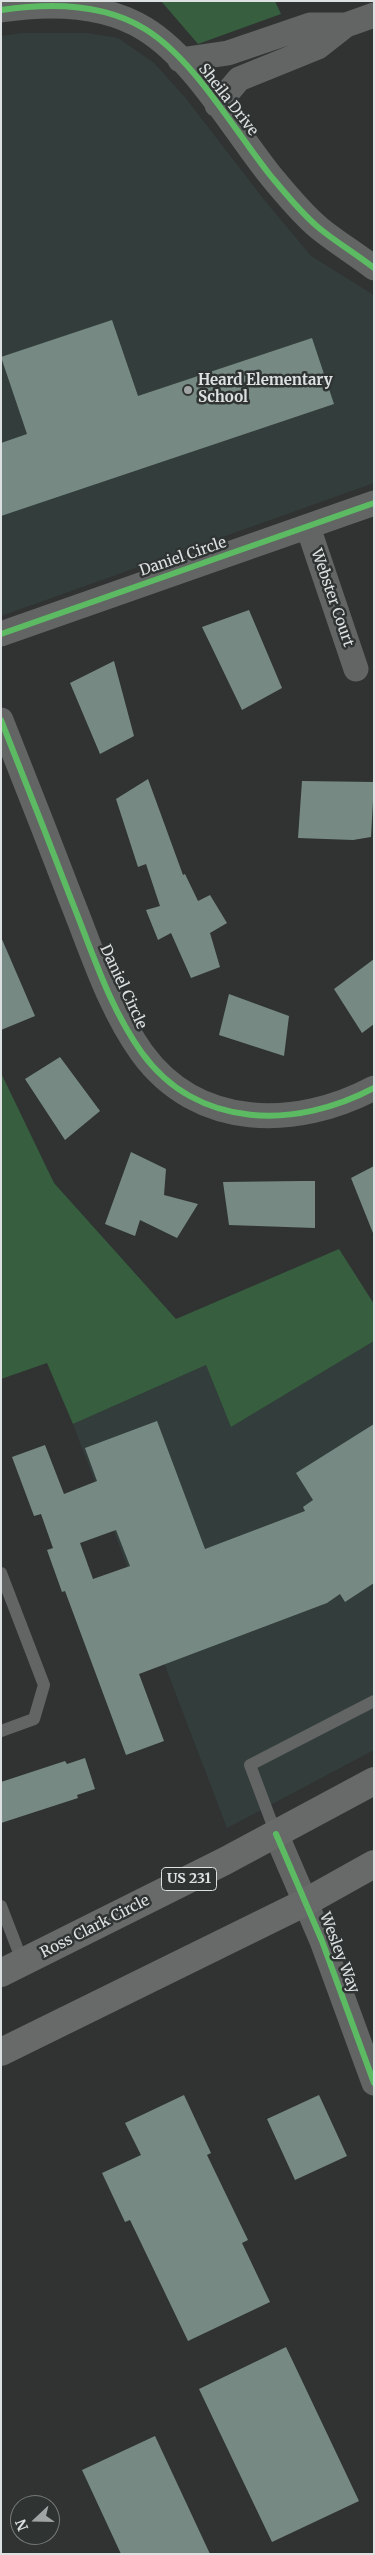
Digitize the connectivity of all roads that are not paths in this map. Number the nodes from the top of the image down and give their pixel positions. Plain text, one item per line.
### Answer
1 (1, 10) edge
2 (374, 15) edge
3 (346, 24) junction
4 (180, 60) junction
5 (217, 105) junction
6 (374, 268) edge
7 (374, 503) edge
8 (308, 527) junction
9 (1, 634) edge
10 (356, 669) dead end
11 (1, 720) edge
12 (374, 1088) edge
13 (1, 1573) edge
14 (374, 1701) edge
15 (1, 1731) edge
16 (374, 1781) edge
17 (276, 1834) junction
18 (374, 1864) edge
19 (306, 1902) junction
20 (1, 1906) edge
21 (12, 1968) edge
22 (1, 2052) edge
23 (374, 2083) edge

1 - 4 street, Sheila Drive
2 - 3 street
3 - 4 street
3 - 5 street
4 - 5 street, Sheila Drive
5 - 6 street, Sheila Drive
7 - 8 street, Daniel Circle
8 - 9 street, Daniel Circle
8 - 10 street, Webster Court
11 - 12 street, Daniel Circle
13 - 15 lane
14 - 17 lane
16 - 17 highway, Ross Clark Circle / US 231
17 - 19 street, Wesley Way
17 - 21 highway, Ross Clark Circle / US 231
18 - 19 highway
19 - 22 highway
19 - 23 street, Wesley Way
20 - 21 lane

